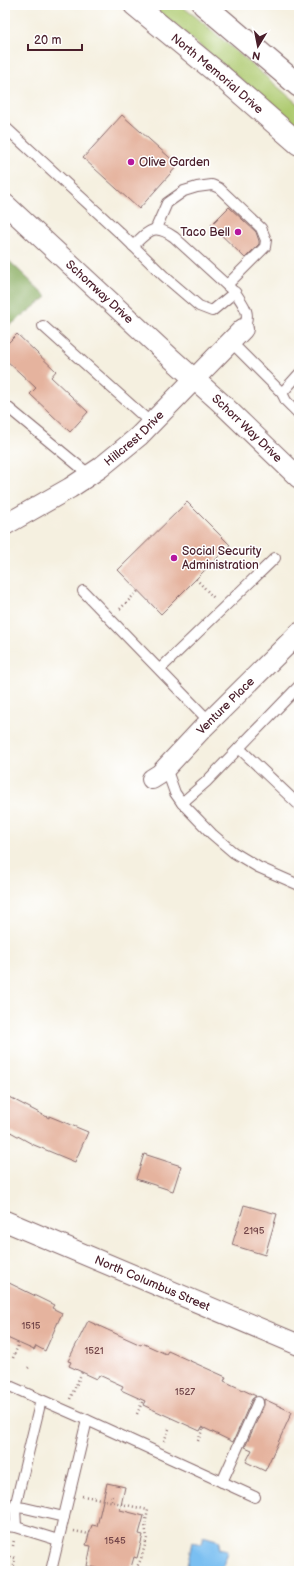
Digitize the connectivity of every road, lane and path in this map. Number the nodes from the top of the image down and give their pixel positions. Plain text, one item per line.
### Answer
1 (135, 5) edge
2 (204, 5) edge
3 (299, 86) edge
4 (5, 127) edge
5 (299, 144) edge
6 (5, 204) edge
7 (156, 228) junction
8 (133, 246) junction
9 (227, 285) junction
10 (235, 292) junction
11 (43, 326) dead end
12 (237, 335) junction
13 (299, 374) edge
14 (195, 378) junction
15 (282, 393) junction
16 (5, 406) edge
17 (299, 414) edge
18 (152, 424) junction
19 (90, 476) junction
20 (299, 478) edge
21 (5, 525) edge
22 (274, 558) dead end
23 (196, 579) dead end
24 (205, 589) dead end
25 (83, 591) dead end
26 (138, 591) dead end
27 (129, 599) dead end
28 (299, 632) edge
29 (160, 669) junction
30 (299, 686) edge
31 (209, 721) junction
32 (238, 748) junction
33 (159, 774) joint
34 (182, 803) junction
35 (299, 805) edge
36 (299, 885) edge
37 (5, 1220) edge
38 (19, 1343) dead end
39 (299, 1345) edge
40 (13, 1358) dead end
41 (82, 1372) dead end
42 (5, 1384) edge
43 (41, 1400) junction
44 (143, 1400) dead end
45 (258, 1402) dead end
46 (65, 1410) junction
47 (137, 1414) dead end
48 (87, 1420) junction
49 (203, 1428) dead end
50 (198, 1442) dead end
51 (222, 1482) junction
52 (70, 1494) junction
53 (112, 1495) dead end
54 (255, 1497) dead end
55 (111, 1501) junction
56 (10, 1507) edge
57 (64, 1517) junction
58 (5, 1526) edge
59 (16, 1527) junction
60 (58, 1540) junction
61 (10, 1558) dead end
62 (13, 1571) edge
63 (51, 1571) edge
64 (135, 1571) edge

1 - 5 main road, North Memorial Drive
2 - 3 main road
4 - 8 lane
6 - 14 street, Schorrway Drive
7 - 8 lane
7 - 9 lane
7 - 9 lane
8 - 10 lane
9 - 10 lane
10 - 12 lane
11 - 18 lane
12 - 14 street, Hillcrest Drive
12 - 15 lane
13 - 15 lane
14 - 18 street, Hillcrest Drive
14 - 20 street, Schorr Way Drive
15 - 17 lane
16 - 19 lane
18 - 19 street, Hillcrest Drive
19 - 21 street, Hillcrest Drive
22 - 29 lane
23 - 24 path
25 - 29 lane
26 - 27 path
28 - 31 street, Venture Place
29 - 31 lane
30 - 32 lane
31 - 33 street, Venture Place
32 - 34 lane
32 - 35 lane
33 - 34 lane
34 - 36 lane
37 - 39 street, North Columbus Street
38 - 40 path
41 - 46 path
42 - 43 lane
43 - 46 lane
43 - 56 lane
44 - 47 path
45 - 51 lane
46 - 48 lane
48 - 51 lane
48 - 52 lane
49 - 50 path
51 - 54 lane
52 - 55 path
52 - 57 lane
53 - 55 path
55 - 64 path
56 - 57 lane
56 - 59 lane
57 - 60 lane
58 - 59 lane
59 - 60 lane
60 - 63 lane
61 - 62 path

